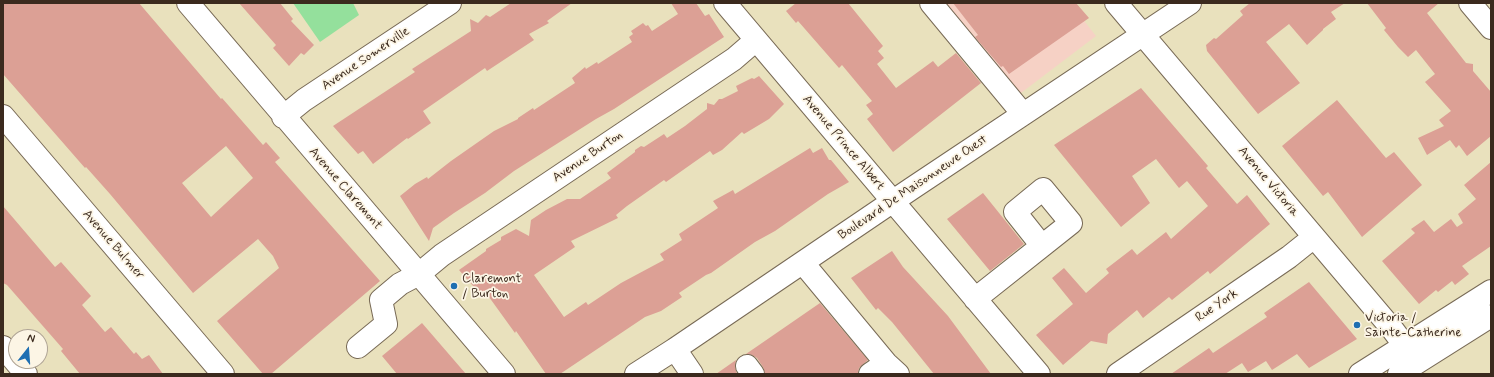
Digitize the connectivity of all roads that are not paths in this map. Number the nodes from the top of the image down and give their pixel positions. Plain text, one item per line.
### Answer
1 (188, 3) edge
2 (450, 3) edge
3 (725, 3) edge
4 (931, 3) edge
5 (1116, 3) edge
6 (1190, 3) edge
7 (1470, 3) edge
8 (1491, 28) edge
9 (1143, 35) junction
10 (756, 40) junction
11 (1023, 114) junction
12 (3, 116) edge
13 (284, 117) junction
14 (892, 201) junction
15 (1314, 237) junction
16 (1042, 246) dead end
17 (803, 263) junction
18 (419, 274) junction
19 (1491, 291) edge
20 (975, 299) junction
21 (1491, 316) edge
22 (3, 347) edge
23 (358, 347) dead end
24 (675, 349) junction
25 (1411, 354) junction
26 (885, 370) edge
27 (26, 374) edge
28 (223, 374) edge
29 (504, 374) edge
30 (636, 374) edge
31 (692, 374) edge
32 (1039, 374) edge
33 (1118, 374) edge
34 (1360, 374) edge
35 (1399, 374) edge

1 - 13 street, Avenue Claremont
2 - 13 street, Avenue Somerville
3 - 10 street, Avenue Prince Albert
4 - 11 street
5 - 9 street, Avenue Victoria
6 - 9 street, Boulevard De Maisonneuve Ouest
7 - 8 street
9 - 11 street, Boulevard De Maisonneuve Ouest
9 - 15 street, Avenue Victoria
10 - 14 street, Avenue Prince Albert
10 - 18 street, Avenue Burton
11 - 14 street, Boulevard De Maisonneuve Ouest
12 - 28 street, Avenue Bulmer
13 - 18 street, Avenue Claremont
14 - 17 street, Boulevard De Maisonneuve Ouest
14 - 20 street, Avenue Prince Albert
15 - 25 street, Avenue Victoria
15 - 33 street, Rue York
16 - 20 street
17 - 24 street, Boulevard De Maisonneuve Ouest
17 - 26 street
18 - 23 street, Avenue Burton
18 - 29 street, Avenue Claremont
19 - 25 street
20 - 32 street, Avenue Prince Albert
21 - 25 street
22 - 27 street
24 - 30 street, Boulevard De Maisonneuve Ouest
24 - 31 street
25 - 34 street
25 - 35 street

